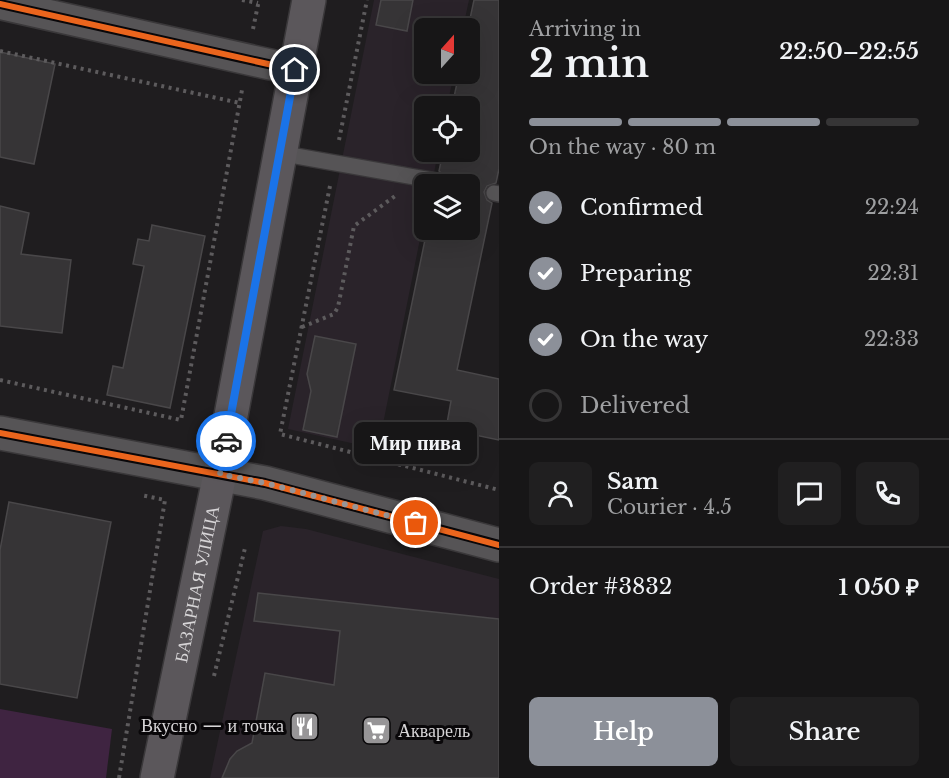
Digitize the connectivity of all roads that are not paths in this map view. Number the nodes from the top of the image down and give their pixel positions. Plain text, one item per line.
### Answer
1 (309, 0) edge
2 (0, 4) edge
3 (295, 70) junction
4 (279, 153) junction
5 (414, 177) edge
6 (0, 433) edge
7 (220, 474) junction
8 (499, 545) edge
9 (157, 778) edge

1 - 3 main road, БАЗАРНАЯ УЛИЦА
2 - 3 street
3 - 4 main road, БАЗАРНАЯ УЛИЦА
4 - 5 lane
4 - 7 main road, БАЗАРНАЯ УЛИЦА
6 - 7 street
7 - 8 street
7 - 9 main road, БАЗАРНАЯ УЛИЦА

